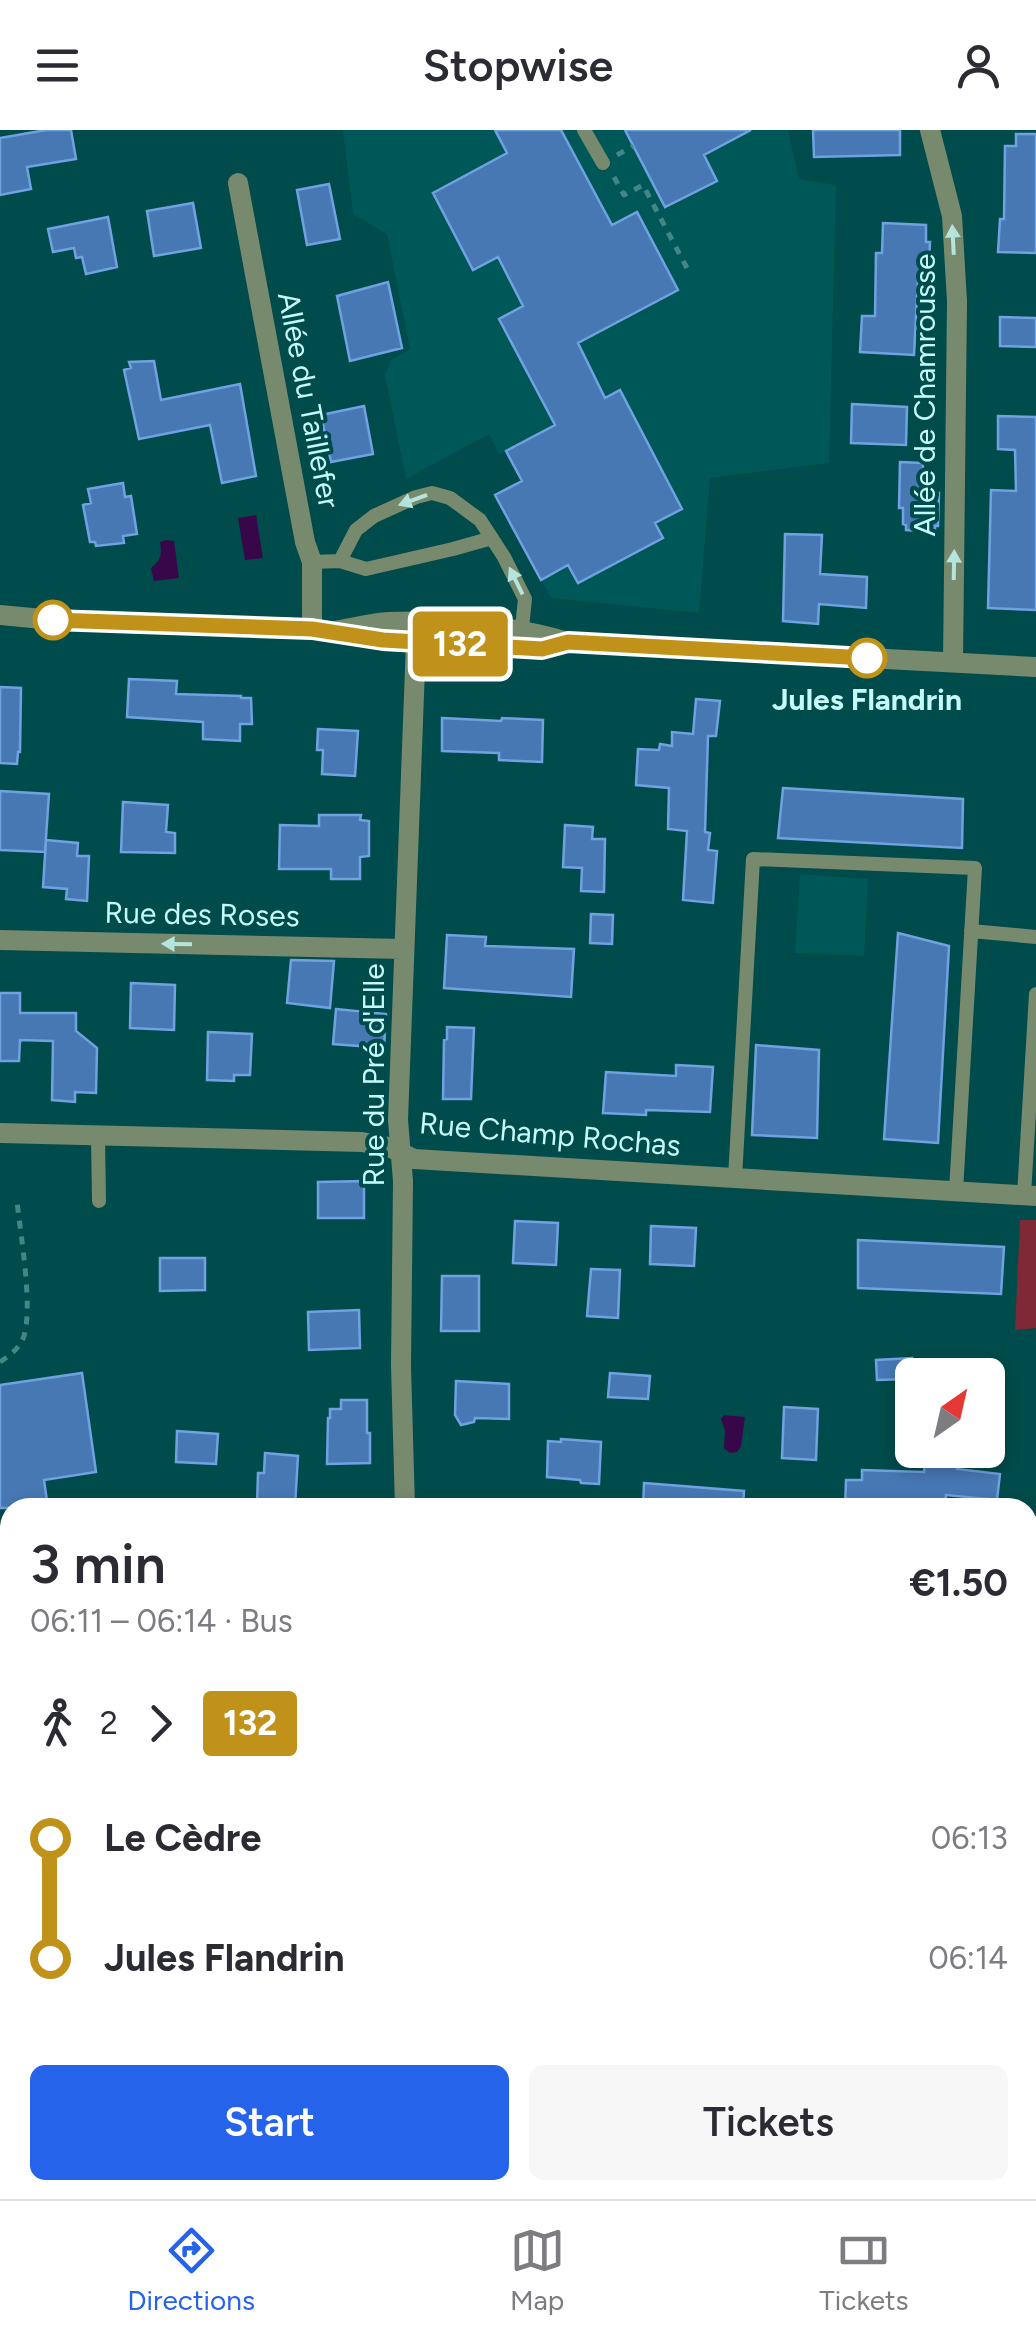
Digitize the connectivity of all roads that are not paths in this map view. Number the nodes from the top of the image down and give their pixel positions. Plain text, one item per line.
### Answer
1 (584, 130) edge
2 (930, 130) edge
3 (603, 163) dead end
4 (238, 183) dead end
5 (492, 538) junction
6 (340, 560) junction
7 (312, 562) junction
8 (0, 615) edge
9 (312, 629) junction
10 (335, 631) junction
11 (521, 638) junction
12 (416, 642) junction
13 (953, 662) junction
14 (1036, 667) edge
15 (971, 931) junction
16 (1036, 937) edge
17 (0, 940) edge
18 (403, 949) junction
19 (1036, 994) edge
20 (0, 1133) edge
21 (98, 1137) junction
22 (402, 1152) junction
23 (735, 1178) junction
24 (956, 1191) junction
25 (1030, 1195) edge
26 (99, 1200) dead end
27 (405, 1498) edge

1 - 3 lane
13 -> 2 street, Allée de Chamrousse
4 - 7 street, Allée du Taillefer
5 - 6 lane
5 -> 6 lane
11 -> 5 lane
6 - 7 lane
7 - 9 street, Allée du Taillefer
8 - 9 street
9 - 10 street
10 - 11 street
10 - 12 street
11 - 12 street
11 - 13 street
12 - 18 street, Rue du Pré d'Elle
13 - 14 street
15 - 16 lane
15 - 23 lane
15 - 24 lane
18 -> 17 street, Rue des Roses
18 - 22 street, Rue du Pré d'Elle
19 - 25 lane
20 - 21 street, Rue Champ Rochas
21 - 22 street, Rue Champ Rochas
21 - 26 lane
22 - 23 street, Rue Champ Rochas
22 - 27 street, Rue du Pré d'Elle
23 - 24 street, Rue Champ Rochas
24 - 25 street, Rue Champ Rochas

